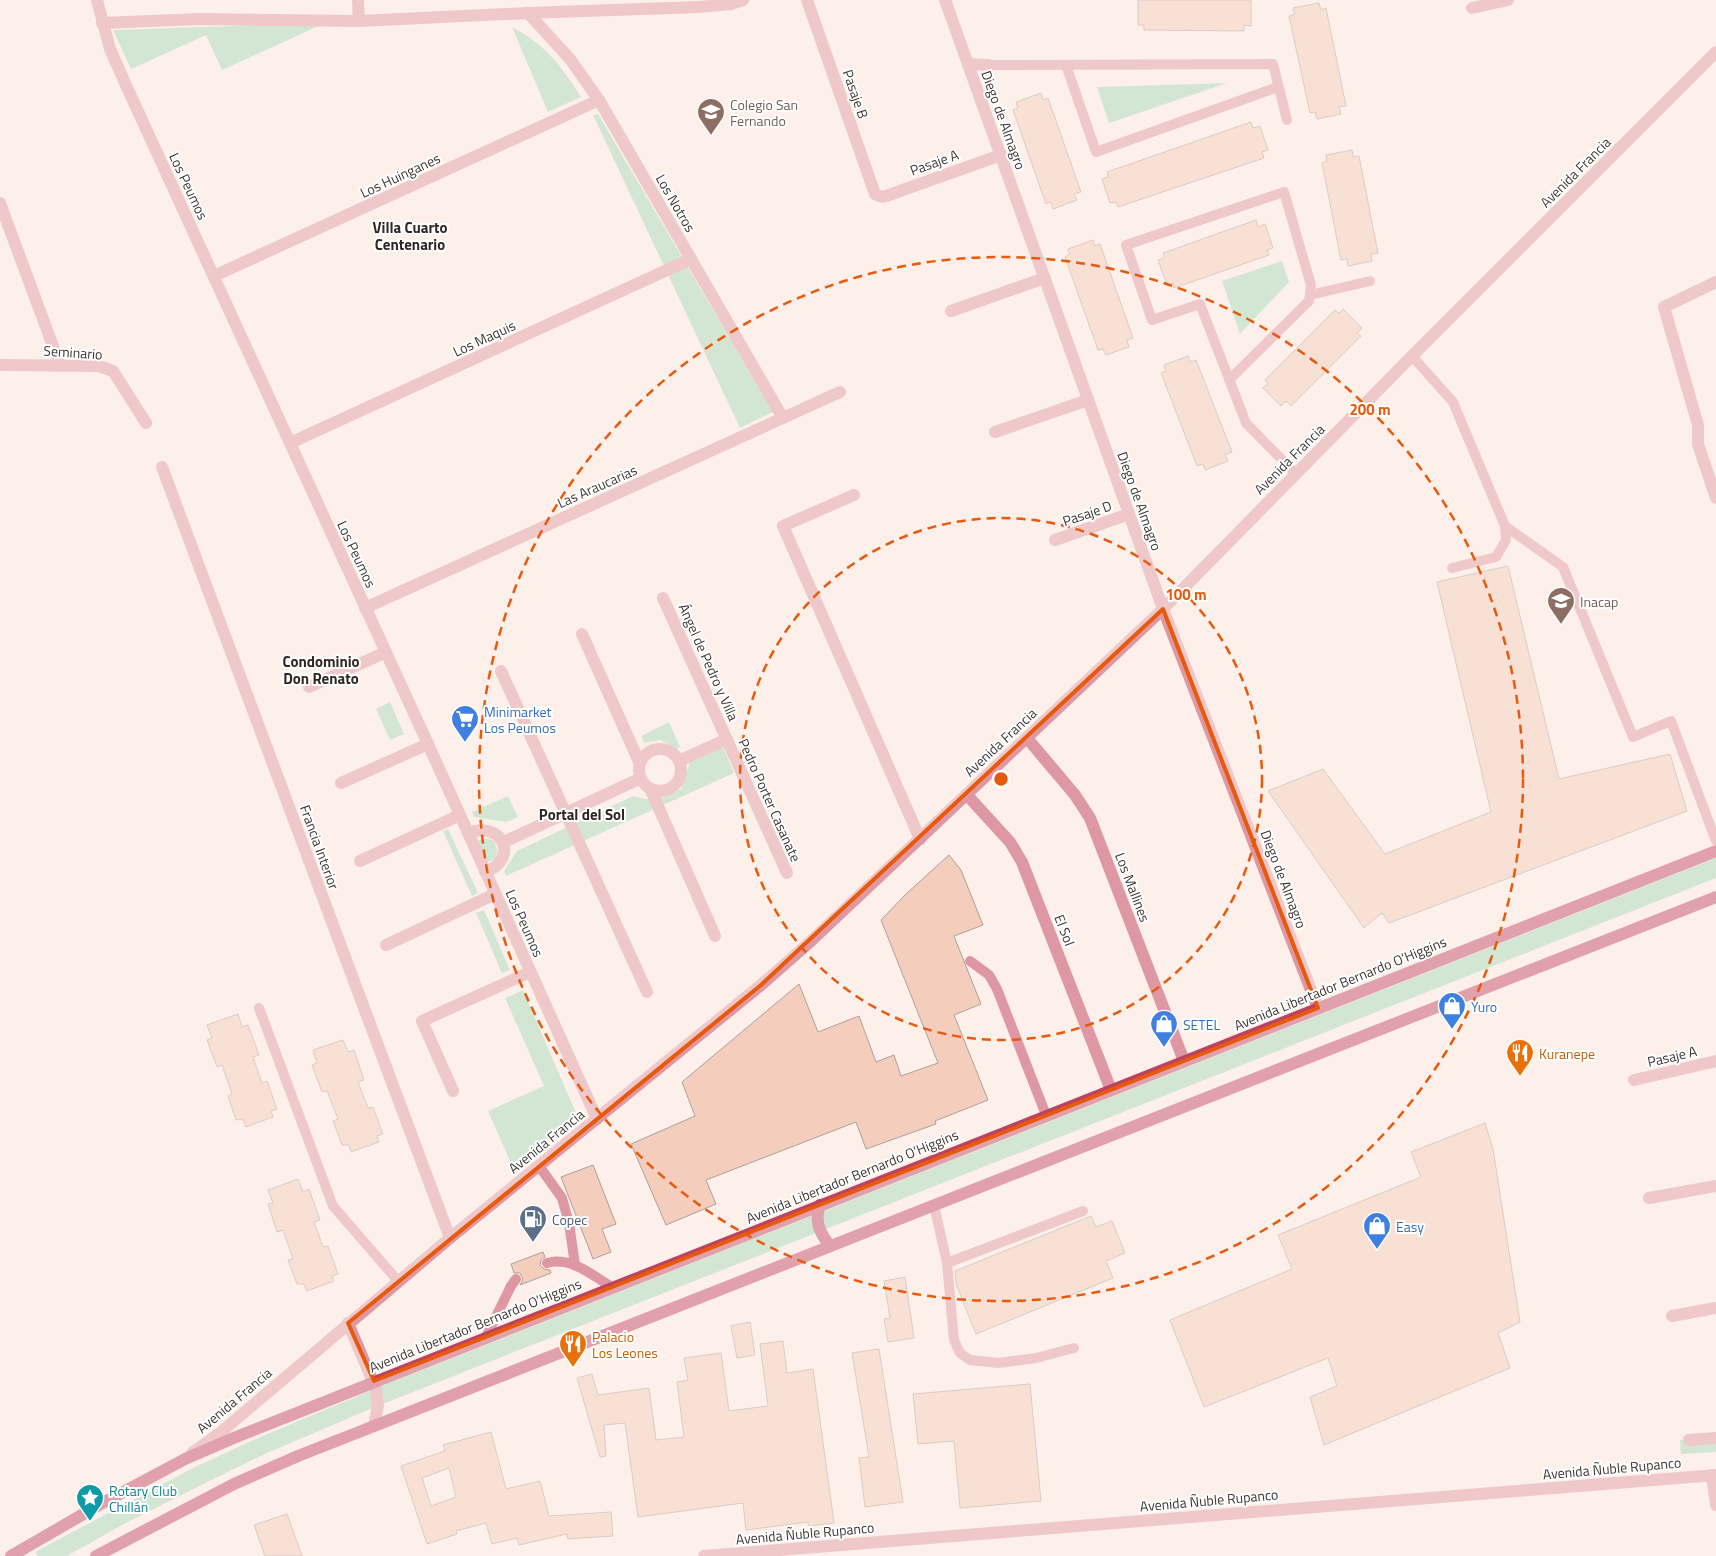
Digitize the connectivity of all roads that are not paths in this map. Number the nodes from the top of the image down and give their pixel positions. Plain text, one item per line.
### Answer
1 (97, 0) edge
2 (358, 0) edge
3 (743, 0) edge
4 (807, 0) edge
5 (945, 0) edge
6 (1508, 0) edge
7 (1472, 8) dead end
8 (528, 13) junction
9 (359, 22) junction
10 (102, 23) junction
11 (1716, 52) edge
12 (968, 64) junction
13 (988, 65) joint
14 (1066, 65) junction
15 (1278, 87) junction
16 (599, 100) junction
17 (1286, 120) dead end
18 (1001, 154) junction
19 (878, 196) joint
20 (0, 203) edge
21 (691, 259) junction
22 (214, 276) junction
23 (1045, 278) junction
24 (1370, 281) dead end
25 (1716, 282) edge
26 (1310, 295) junction
27 (951, 311) dead end
28 (1412, 356) junction
29 (0, 365) edge
30 (60, 365) junction
31 (1229, 380) junction
32 (840, 392) dead end
33 (1088, 400) junction
34 (783, 418) junction
35 (146, 423) dead end
36 (995, 432) dead end
37 (290, 443) junction
38 (162, 467) dead end
39 (1296, 474) junction
40 (854, 495) dead end
41 (1716, 498) edge
42 (1129, 514) junction
43 (1506, 526) junction
44 (1055, 540) dead end
45 (1452, 568) dead end
46 (663, 598) dead end
47 (365, 608) junction
48 (1163, 609) junction
49 (582, 634) dead end
50 (386, 652) junction
51 (501, 671) dead end
52 (309, 687) dead end
53 (1027, 738) junction
54 (726, 739) junction
55 (428, 744) junction
56 (679, 761) junction
57 (640, 764) junction
58 (641, 778) junction
59 (341, 783) dead end
60 (650, 788) junction
61 (966, 794) junction
62 (566, 813) junction
63 (460, 816) junction
64 (468, 833) junction
65 (920, 838) junction
66 (1716, 840) edge
67 (504, 842) junction
68 (1716, 851) edge
69 (360, 861) dead end
70 (485, 872) junction
71 (787, 873) dead end
72 (495, 894) junction
73 (1716, 897) edge
74 (715, 936) dead end
75 (386, 945) dead end
76 (970, 961) dead end
77 (530, 972) junction
78 (647, 992) dead end
79 (260, 1008) dead end
80 (1318, 1008) junction
81 (1184, 1061) junction
82 (1716, 1061) edge
83 (1634, 1080) dead end
84 (1111, 1090) junction
85 (453, 1091) dead end
86 (1046, 1115) junction
87 (596, 1119) junction
88 (539, 1166) junction
89 (1716, 1186) edge
90 (1650, 1198) dead end
91 (820, 1205) junction
92 (934, 1205) junction
93 (1083, 1211) dead end
94 (450, 1238) junction
95 (830, 1246) junction
96 (548, 1263) dead end
97 (946, 1263) junction
98 (575, 1265) junction
99 (516, 1279) dead end
100 (398, 1281) junction
101 (612, 1287) junction
102 (1716, 1308) edge
103 (1672, 1316) dead end
104 (348, 1322) junction
105 (486, 1337) junction
106 (1074, 1348) dead end
107 (374, 1381) junction
108 (374, 1426) junction
109 (1716, 1438) edge
110 (1688, 1440) dead end
111 (184, 1459) junction
112 (1714, 1475) edge
113 (1716, 1505) edge
114 (11, 1556) edge
115 (96, 1556) edge
116 (704, 1556) edge

1 - 10 street, Los Peumos
2 - 9 street
3 - 8 street
4 - 19 street, Pasaje B
5 - 12 street, Diego de Almagro
6 - 7 street
8 - 9 street
8 - 16 street, Los Notros
9 - 10 street
10 - 22 street, Los Peumos
11 - 28 street, Avenida Francia
12 - 13 street
12 - 18 street, Diego de Almagro
13 - 14 lane
14 - 15 lane
14 - 15 lane
15 - 17 lane
16 - 21 street, Los Notros
16 - 22 street, Los Huinganes
18 - 19 street, Pasaje A
18 - 23 street, Diego de Almagro
20 - 30 street
21 - 34 street, Los Notros
21 - 37 street, Los Maquis
22 - 37 street, Los Peumos
23 - 27 street
23 - 33 street, Diego de Almagro
24 - 26 lane
25 - 41 street
26 - 31 lane
26 - 31 lane
28 - 39 street, Avenida Francia
28 - 43 lane
29 - 30 street, Seminario
30 - 35 street, Seminario
31 - 39 lane
32 - 34 street, Las Araucarias
33 - 36 street
33 - 42 street, Diego de Almagro
34 - 47 street, Las Araucarias
37 - 47 street, Los Peumos
38 - 94 street, Francia Interior
39 - 48 street, Avenida Francia
40 - 65 street
42 - 44 street, Pasaje D
42 - 48 street, Diego de Almagro
43 - 45 lane
43 - 66 lane
46 - 54 street, Ángel de Pedro y Villa
47 - 50 street, Los Peumos
48 - 53 street, Avenida Francia
48 - 80 street, Diego de Almagro
49 - 57 street
50 - 52 street
50 - 55 street, Los Peumos
51 - 62 street
53 - 61 street, Avenida Francia
53 - 81 street, Los Mallines
54 - 56 street
54 - 71 street, Pedro Porter Casanate
55 - 59 street
55 - 63 street, Los Peumos
56 - 57 street
56 - 60 street
57 - 58 street
58 - 60 street
58 - 62 street
60 - 74 street
61 - 65 street, Avenida Francia
61 - 84 street, El Sol
62 - 67 street
62 - 78 street
63 - 64 street, Los Peumos
63 - 69 street
64 - 67 street
64 - 70 street, Los Peumos
65 - 87 street, Avenida Francia
67 - 70 street
68 - 80 main road, Avenida Libertador Bernardo O'Higgins
70 - 72 street, Los Peumos
72 - 75 street
72 - 77 street, Los Peumos
73 - 92 main road
76 - 86 lane
77 - 85 street
77 - 87 street, Los Peumos
79 - 100 lane
80 - 81 main road, Avenida Libertador Bernardo O'Higgins
81 - 84 main road, Avenida Libertador Bernardo O'Higgins
82 - 83 street, Pasaje A
84 - 86 main road, Avenida Libertador Bernardo O'Higgins
86 - 91 main road, Avenida Libertador Bernardo O'Higgins
87 - 88 street, Avenida Francia
88 - 94 street, Avenida Francia
88 - 98 lane
89 - 90 street
91 - 95 main road
91 - 101 main road, Avenida Libertador Bernardo O'Higgins
92 - 95 main road
92 - 97 lane
93 - 97 lane
94 - 100 street, Avenida Francia
95 - 108 main road
96 - 98 lane
97 - 106 lane
98 - 101 lane
99 - 105 lane
100 - 104 street, Avenida Francia
101 - 105 main road, Avenida Libertador Bernardo O'Higgins
102 - 103 street
104 - 107 street
104 - 111 street, Avenida Francia
105 - 107 main road, Avenida Libertador Bernardo O'Higgins
107 - 108 street
107 - 111 main road, Avenida Libertador Bernardo O'Higgins
108 - 115 main road
109 - 110 street, Avenida Ñuble Rupanco
111 - 114 main road, Avenida Libertador Bernardo O'Higgins
112 - 113 street
112 - 116 street, Avenida Ñuble Rupanco

